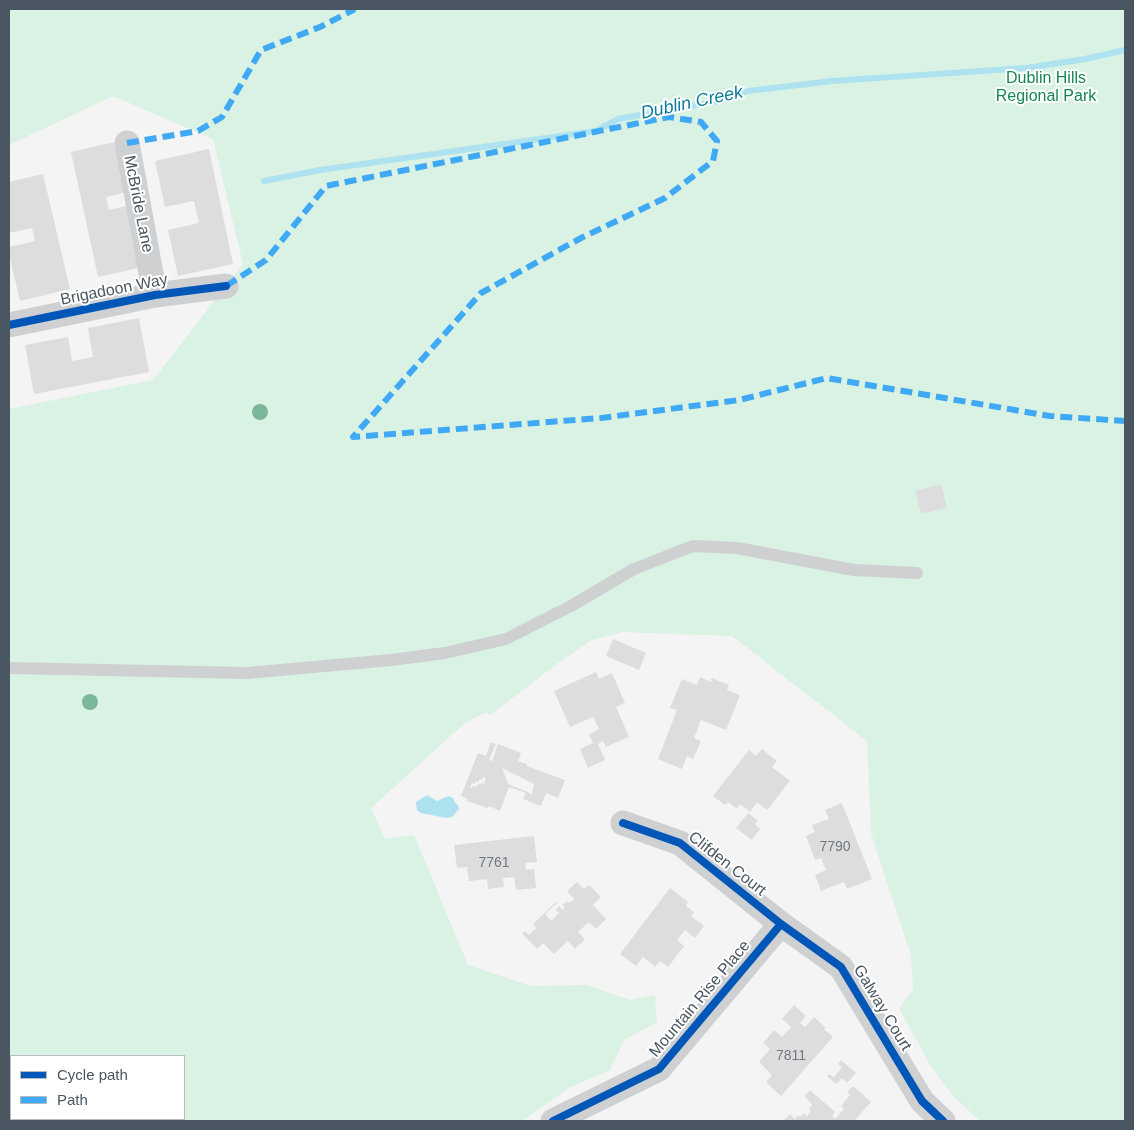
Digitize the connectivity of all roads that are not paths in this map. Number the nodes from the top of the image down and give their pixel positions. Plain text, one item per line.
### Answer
1 (127, 143) dead end
2 (226, 286) dead end
3 (155, 295) junction
4 (10, 318) edge
5 (917, 573) dead end
6 (9, 668) edge
7 (623, 823) dead end
8 (781, 924) junction
9 (553, 1121) edge
10 (943, 1121) edge

1 - 3 street, McBride Lane
2 - 3 street, Brigadoon Way
3 - 4 street, Brigadoon Way
5 - 6 lane
7 - 8 street, Clifden Court
8 - 9 street, Mountain Rise Place
8 - 10 street, Galway Court

